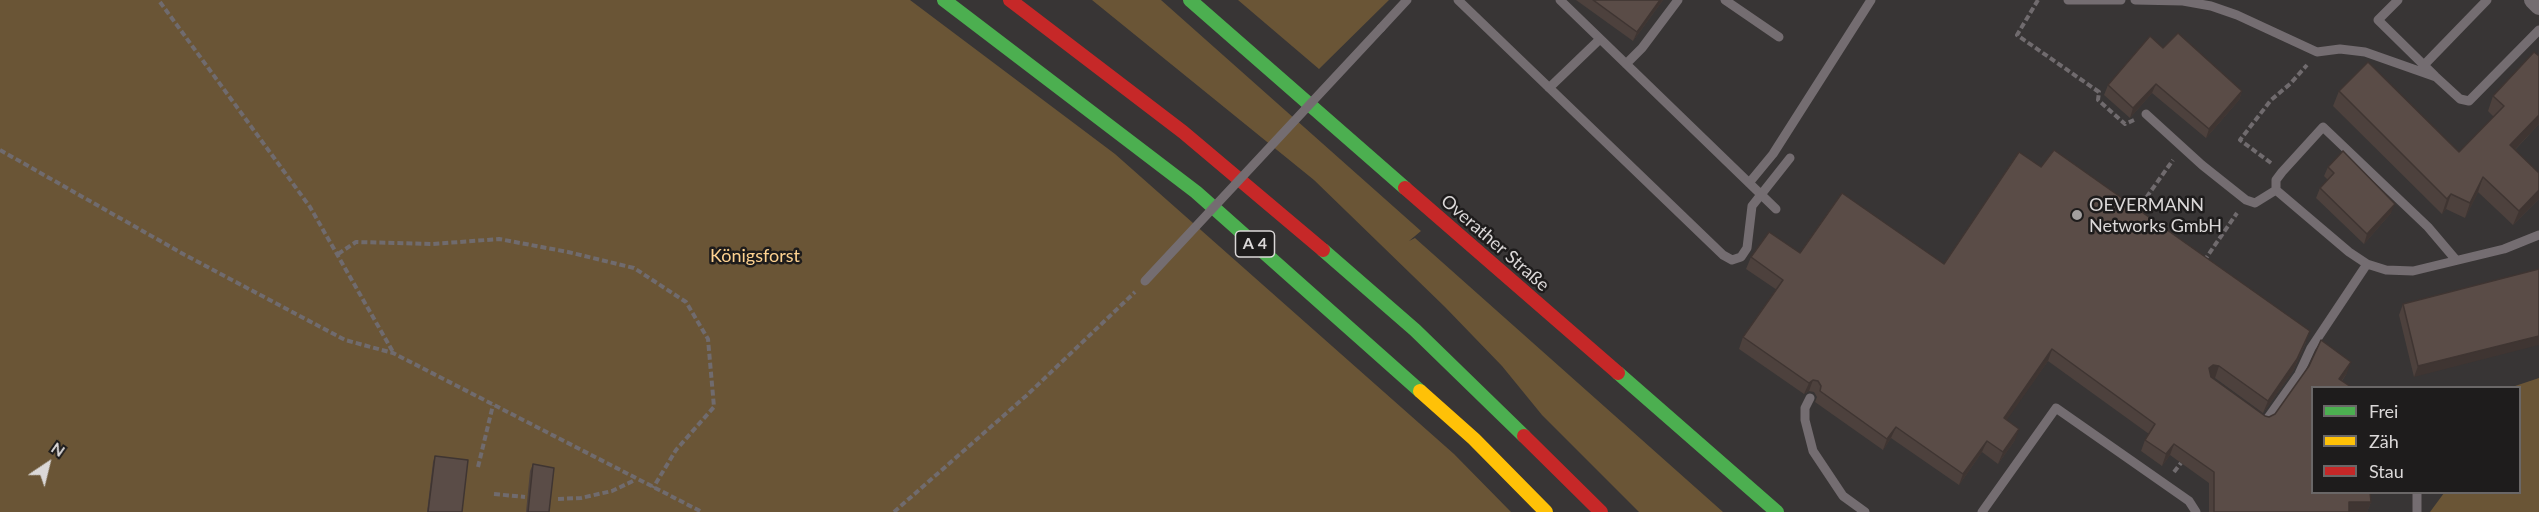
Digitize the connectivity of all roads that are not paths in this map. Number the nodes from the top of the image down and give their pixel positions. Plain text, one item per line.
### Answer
1 (944, 0) edge
2 (1010, 0) edge
3 (1190, 0) edge
4 (1407, 0) edge
5 (1458, 0) edge
6 (1560, 0) edge
7 (1678, 0) edge
8 (1725, 0) edge
9 (1871, 0) edge
10 (2068, 0) edge
11 (2121, 0) edge
12 (2135, 0) edge
13 (2398, 0) edge
14 (2487, 0) edge
15 (2539, 30) edge
16 (1779, 37) dead end
17 (1600, 39) junction
18 (1626, 64) junction
19 (2425, 64) junction
20 (2436, 77) junction
21 (1549, 88) junction
22 (2146, 114) road end
23 (1790, 158) dead end
24 (1749, 183) junction
25 (2276, 190) junction
26 (1760, 193) junction
27 (1776, 209) dead end
28 (2539, 236) edge
29 (2456, 260) junction
30 (2367, 264) junction
31 (1146, 281) road end
32 (1810, 398) edge
33 (2256, 416) edge
34 (2417, 494) edge
35 (1546, 512) edge
36 (1601, 512) edge
37 (1777, 512) edge
38 (1865, 512) edge
39 (1982, 512) edge
40 (2196, 512) edge
41 (2416, 512) edge

1 - 35 main road, A 4
2 - 36 main road, A 4
3 - 37 main road, Overather Straße
4 - 31 lane, bridge
5 - 21 lane
6 - 17 lane
7 - 18 lane
8 - 16 lane
9 - 24 lane
10 - 11 lane
12 - 20 lane
13 - 19 lane
14 - 19 lane
15 - 20 lane
17 - 18 lane
17 - 21 lane
18 - 24 lane
19 - 20 lane
21 - 26 lane
22 - 25 lane
23 - 26 lane
24 - 26 lane
25 - 29 lane
25 - 30 lane
26 - 27 lane
28 - 29 lane
29 - 30 lane
30 - 33 lane
32 - 38 lane
34 - 41 lane
39 - 40 lane

